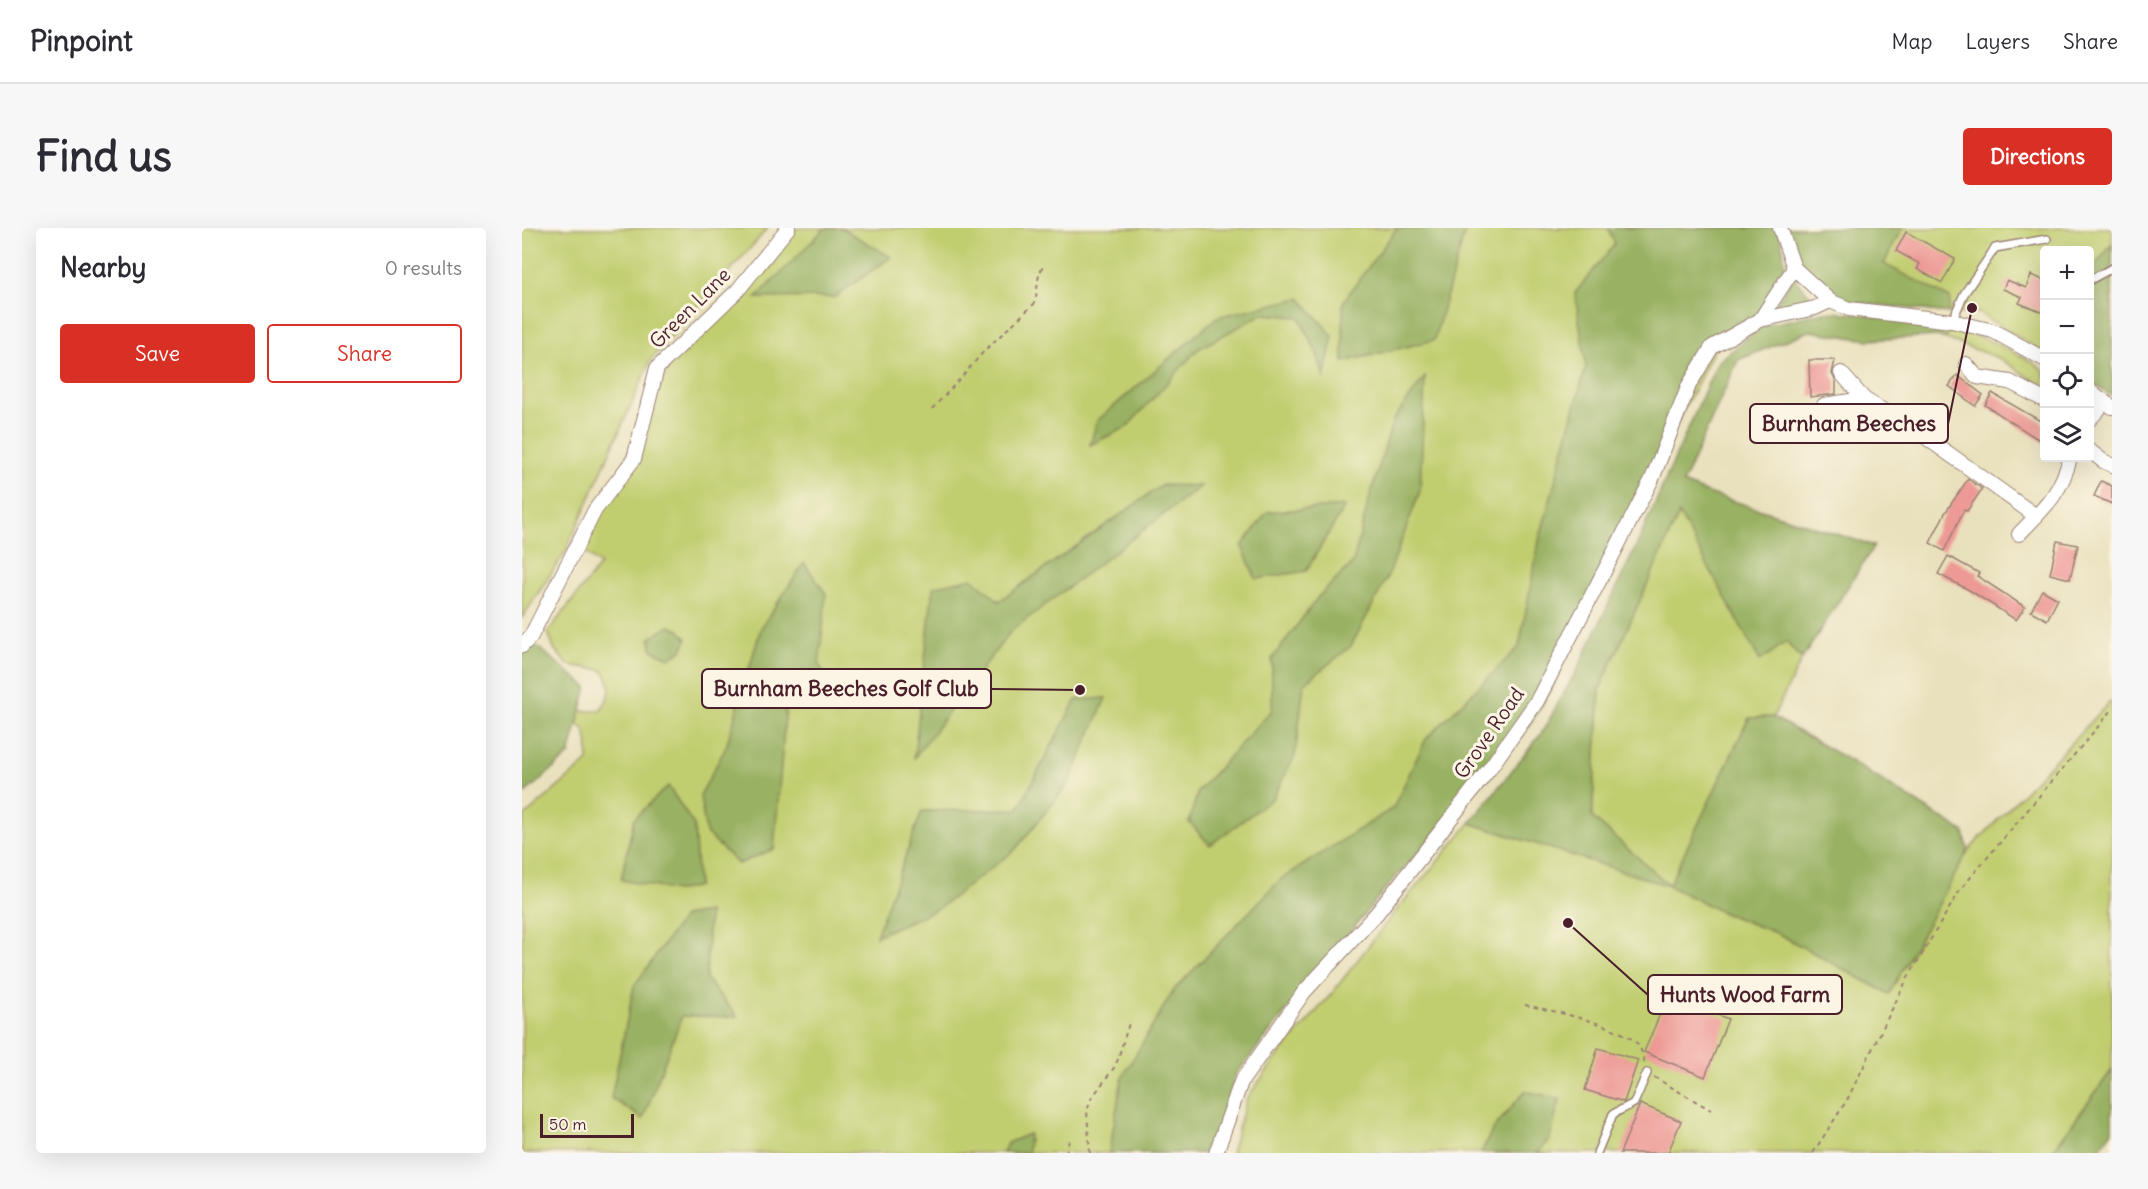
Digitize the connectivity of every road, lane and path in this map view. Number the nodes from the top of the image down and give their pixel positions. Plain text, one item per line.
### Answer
1 (789, 228) edge
2 (1780, 228) edge
3 (2047, 239) dead end
4 (1044, 266) dead end
5 (1794, 268) junction
6 (2112, 268) edge
7 (2094, 278) edge
8 (1830, 301) junction
9 (1760, 320) junction
10 (1952, 321) junction
11 (2040, 357) edge
12 (1966, 364) dead end
13 (1841, 374) dead end
14 (2094, 394) edge
15 (2040, 398) edge
16 (1864, 399) junction
17 (1824, 405) dead end
18 (2108, 405) edge
19 (932, 409) dead end
20 (2094, 416) edge
21 (2094, 454) edge
22 (2069, 462) edge
23 (2112, 465) edge
24 (2036, 516) junction
25 (2019, 534) dead end
26 (522, 646) edge
27 (2112, 710) edge
28 (1526, 1005) dead end
29 (1130, 1020) dead end
30 (1647, 1073) junction
31 (1711, 1110) dead end
32 (1069, 1140) dead end
33 (1066, 1153) edge
34 (1090, 1153) edge
35 (1216, 1153) edge
36 (1597, 1153) edge
37 (1813, 1153) edge

1 - 26 street, Green Lane
2 - 5 street
3 - 10 lane
4 - 19 path
5 - 8 street
5 - 9 street, Grove Road
6 - 7 lane
8 - 9 street, Grove Road
8 - 10 street
9 - 35 street, Grove Road
10 - 11 street
12 - 15 street
13 - 16 street
14 - 18 street
16 - 17 street
16 - 24 street
18 - 20 street
21 - 23 street
22 - 24 street
24 - 25 street
27 - 37 path
28 - 30 path
29 - 34 path
30 - 31 path
30 - 36 lane
32 - 33 path

